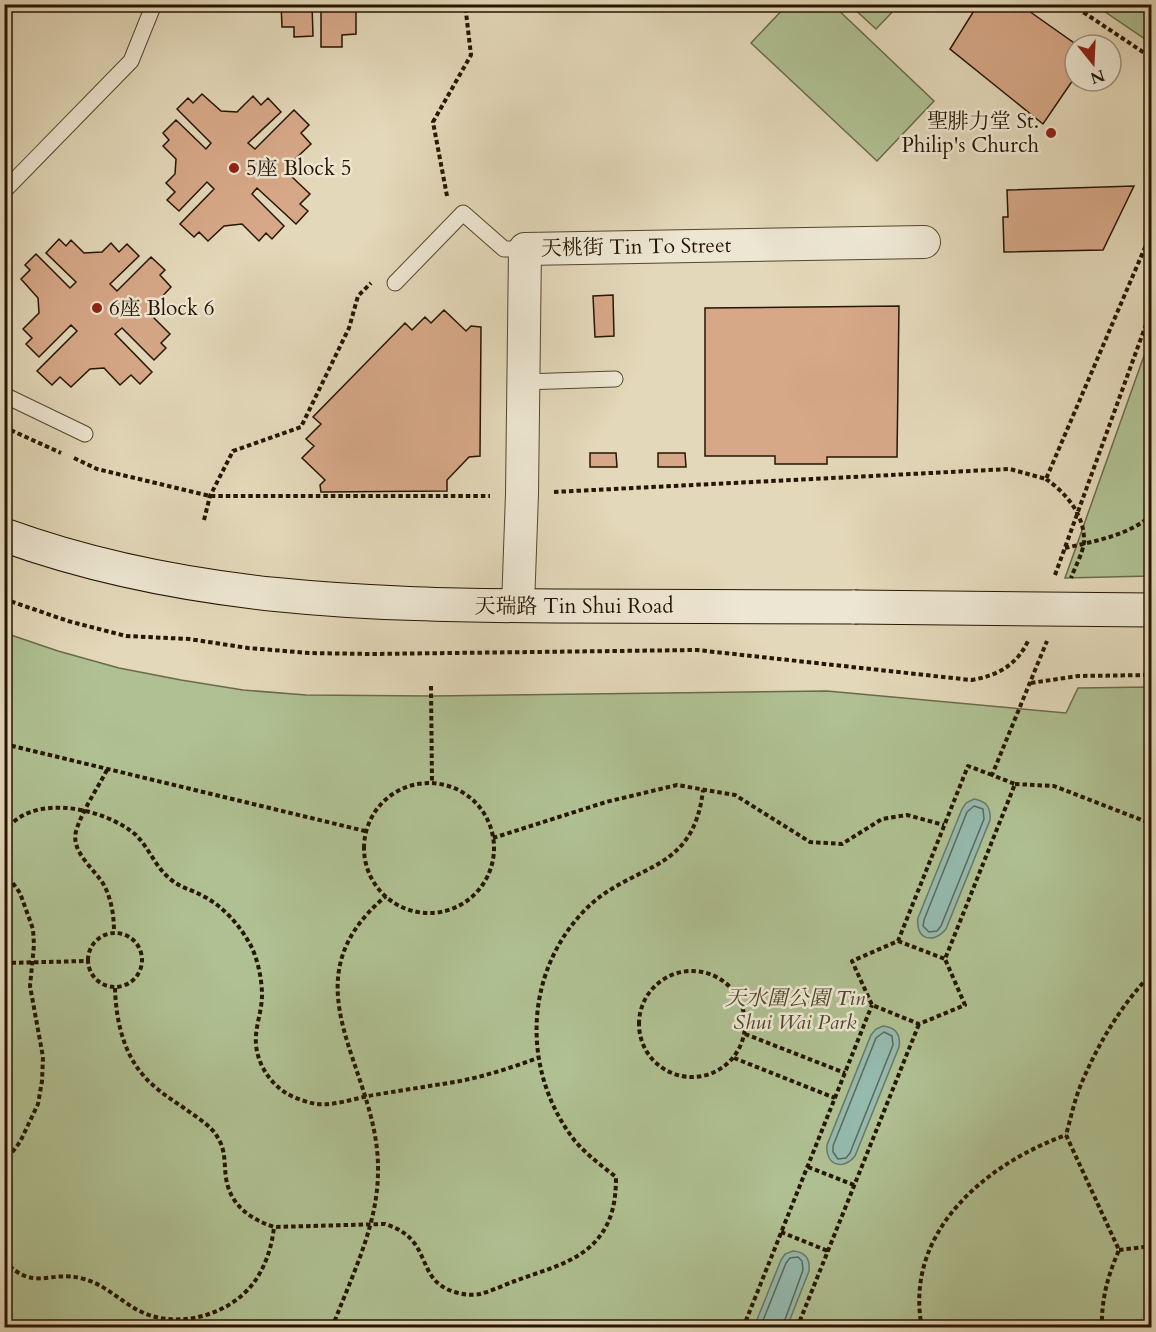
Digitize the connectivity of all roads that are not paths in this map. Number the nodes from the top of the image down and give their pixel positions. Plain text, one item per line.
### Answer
1 (154, 4) edge
2 (4, 191) edge
3 (924, 242) dead end
4 (525, 249) junction
5 (395, 284) dead end
6 (615, 379) dead end
7 (523, 382) junction
8 (4, 395) edge
9 (85, 434) dead end
10 (4, 535) edge
11 (518, 606) junction
12 (1152, 610) edge

1 - 2 lane
3 - 4 street, 天桃街 Tin To Street
4 - 5 lane
4 - 7 street, 天桃街 Tin To Street
6 - 7 lane
7 - 11 street, 天桃街 Tin To Street
8 - 9 lane
10 - 11 main road, 天瑞路 Tin Shui Road
11 - 12 main road, 天瑞路 Tin Shui Road, bridge

